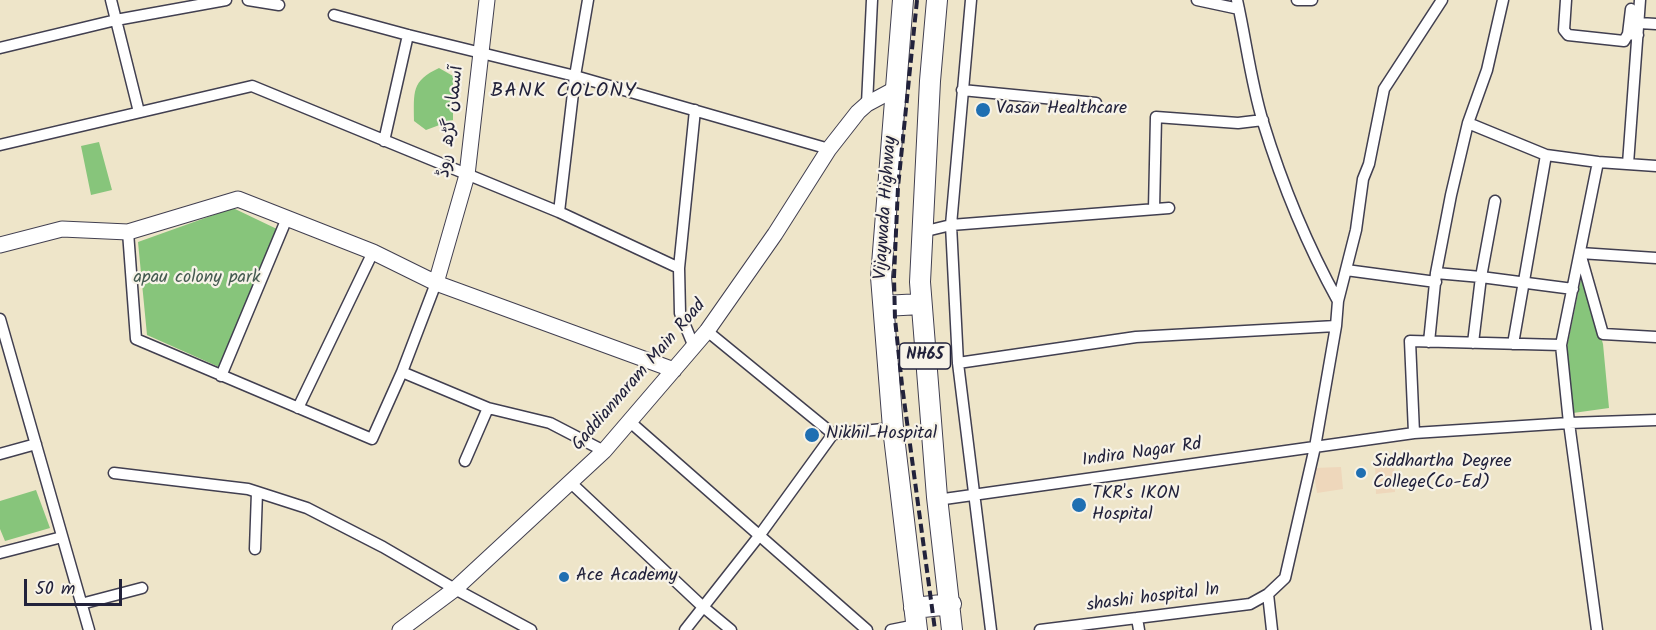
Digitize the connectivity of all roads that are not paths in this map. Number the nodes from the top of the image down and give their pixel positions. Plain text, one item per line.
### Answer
1 (111, 0) edge
2 (225, 0) edge
3 (248, 0) edge
4 (487, 0) edge
5 (588, 0) edge
6 (872, 0) edge
7 (903, 0) edge
8 (937, 0) edge
9 (971, 0) edge
10 (1197, 0) edge
11 (1298, 0) edge
12 (1312, 0) edge
13 (1442, 0) edge
14 (1503, 0) edge
15 (1566, 0) edge
16 (279, 4) dead end
17 (1238, 4) edge
18 (1635, 5) edge
19 (334, 15) dead end
20 (116, 20) junction
21 (1639, 23) junction
22 (1656, 24) edge
23 (408, 35) junction
24 (1633, 35) junction
25 (0, 48) edge
26 (480, 52) junction
27 (575, 76) junction
28 (895, 89) junction
29 (962, 90) junction
30 (1096, 103) dead end
31 (867, 104) junction
32 (695, 110) junction
33 (139, 112) junction
34 (1263, 120) junction
35 (1468, 123) junction
36 (384, 141) junction
37 (0, 145) edge
38 (830, 149) junction
39 (1546, 155) junction
40 (1598, 162) junction
41 (1628, 164) junction
42 (1656, 166) edge
43 (467, 175) junction
44 (1495, 201) dead end
45 (1169, 208) dead end
46 (1154, 209) junction
47 (559, 212) junction
48 (287, 218) junction
49 (951, 225) junction
50 (128, 232) junction
51 (922, 232) junction
52 (0, 245) edge
53 (373, 252) junction
54 (1580, 253) junction
55 (1656, 258) edge
56 (679, 268) junction
57 (1346, 270) junction
58 (1436, 277) junction
59 (1481, 277) junction
60 (436, 283) junction
61 (1523, 284) junction
62 (1573, 289) junction
63 (1338, 301) junction
64 (921, 304) junction
65 (884, 306) junction
66 (0, 319) edge
67 (1336, 326) junction
68 (707, 331) junction
69 (1656, 337) edge
70 (1429, 342) junction
71 (1473, 343) junction
72 (1513, 344) junction
73 (1561, 345) junction
74 (694, 347) junction
75 (4, 350) edge
76 (958, 363) junction
77 (674, 370) junction
78 (402, 372) junction
79 (221, 375) junction
80 (298, 408) junction
81 (488, 408) junction
82 (1656, 420) edge
83 (629, 421) junction
84 (1569, 423) junction
85 (893, 428) junction
86 (1414, 433) junction
87 (833, 434) junction
88 (36, 444) junction
89 (1315, 447) junction
90 (604, 451) junction
91 (0, 454) edge
92 (465, 461) dead end
93 (114, 473) dead end
94 (570, 482) junction
95 (257, 492) junction
96 (975, 494) junction
97 (937, 500) junction
98 (759, 536) junction
99 (62, 537) junction
100 (255, 549) dead end
101 (0, 553) edge
102 (142, 588) dead end
103 (454, 589) junction
104 (1268, 594) junction
105 (81, 604) junction
106 (951, 604) junction
107 (702, 606) junction
108 (1137, 618) junction
109 (916, 621) edge
110 (89, 630) edge
111 (400, 630) edge
112 (531, 630) edge
113 (685, 630) edge
114 (731, 630) edge
115 (867, 630) edge
116 (892, 630) edge
117 (952, 630) edge
118 (991, 630) edge
119 (1040, 630) edge
120 (1138, 630) edge
121 (1272, 630) edge
122 (1598, 630) edge

1 - 20 street
2 - 20 street
3 - 16 street
4 - 26 street, آسمان گڑھ روڈ
5 - 27 street
6 - 31 street
7 - 28 highway, Vijaywada Highway / NH65
8 - 51 highway, Vijaywada Highway / NH65
9 - 29 street
10 - 17 street
11 - 12 street
13 - 57 street
14 - 35 street
15 - 24 street
17 - 34 street
18 - 21 street
18 - 24 street
19 - 23 street
20 - 25 street
20 - 33 street
21 - 22 street
21 - 24 street
23 - 26 street
23 - 36 street
24 - 41 street
26 - 27 street
26 - 43 street, آسمان گڑھ روڈ
27 - 32 street
27 - 47 street
28 - 31 street, Gaddiannaram Main Road
28 - 65 highway, Vijaywada Highway / NH65
29 - 30 street
29 - 49 street
31 - 38 street, Gaddiannaram Main Road
32 - 38 street
32 - 56 street
33 - 36 street
33 - 37 street
34 - 46 street
34 - 63 street
35 - 39 street
35 - 58 street
36 - 43 street
38 - 68 street, Gaddiannaram Main Road
39 - 40 street
39 - 61 street
40 - 41 street
40 - 54 street
41 - 42 street
43 - 47 street
43 - 60 street, آسمان گڑھ روڈ
44 - 59 street
45 - 46 street
46 - 49 street
47 - 56 street
48 - 50 street
48 - 53 street
48 - 79 street
49 - 51 street
49 - 76 street
50 - 52 street
50 - 79 street
51 - 64 highway, Vijaywada Highway / NH65
53 - 60 street
53 - 80 street
54 - 55 street
54 - 62 street
54 - 69 street
56 - 74 street
57 - 58 street
57 - 63 street
58 - 59 street
58 - 70 street
59 - 61 street
59 - 71 street
60 - 77 street
60 - 78 street
61 - 62 street
61 - 72 street
62 - 73 street
63 - 67 street
64 - 65 highway
64 - 97 highway, Vijaywada Highway / NH65
65 - 85 highway, Vijaywada Highway / NH65
66 - 75 street
67 - 76 street
67 - 89 street
68 - 74 street, Gaddiannaram Main Road
68 - 87 street
70 - 71 street
70 - 86 street
71 - 72 street
72 - 73 street
73 - 84 street
74 - 77 street, Gaddiannaram Main Road
75 - 88 street
76 - 96 street
77 - 83 street, Gaddiannaram Main Road
78 - 80 street
78 - 81 street
79 - 80 street
81 - 90 street
81 - 92 street
82 - 84 street, Indira Nagar Rd
83 - 90 street, Gaddiannaram Main Road
83 - 98 street
84 - 86 street, Indira Nagar Rd
84 - 122 street
85 - 87 street
85 - 109 highway, Vijaywada Highway / NH65
86 - 89 street, Indira Nagar Rd
87 - 98 street
88 - 91 street
88 - 99 street
89 - 96 street, Indira Nagar Rd
89 - 104 street
90 - 94 street, Gaddiannaram Main Road
93 - 95 street
94 - 103 street, Gaddiannaram Main Road
94 - 107 street
95 - 100 street
95 - 103 street
96 - 97 street, Indira Nagar Rd
96 - 118 street
97 - 106 highway, Vijaywada Highway / NH65
98 - 107 street
98 - 115 street
99 - 101 street
99 - 105 street
102 - 105 street
103 - 111 street, Gaddiannaram Main Road
103 - 112 street
104 - 108 street, shashi hospital ln
104 - 121 street
105 - 110 street
106 - 109 highway
106 - 117 highway, Vijaywada Highway / NH65
107 - 113 street
107 - 114 street
108 - 119 street, shashi hospital ln
108 - 120 street
109 - 116 street

